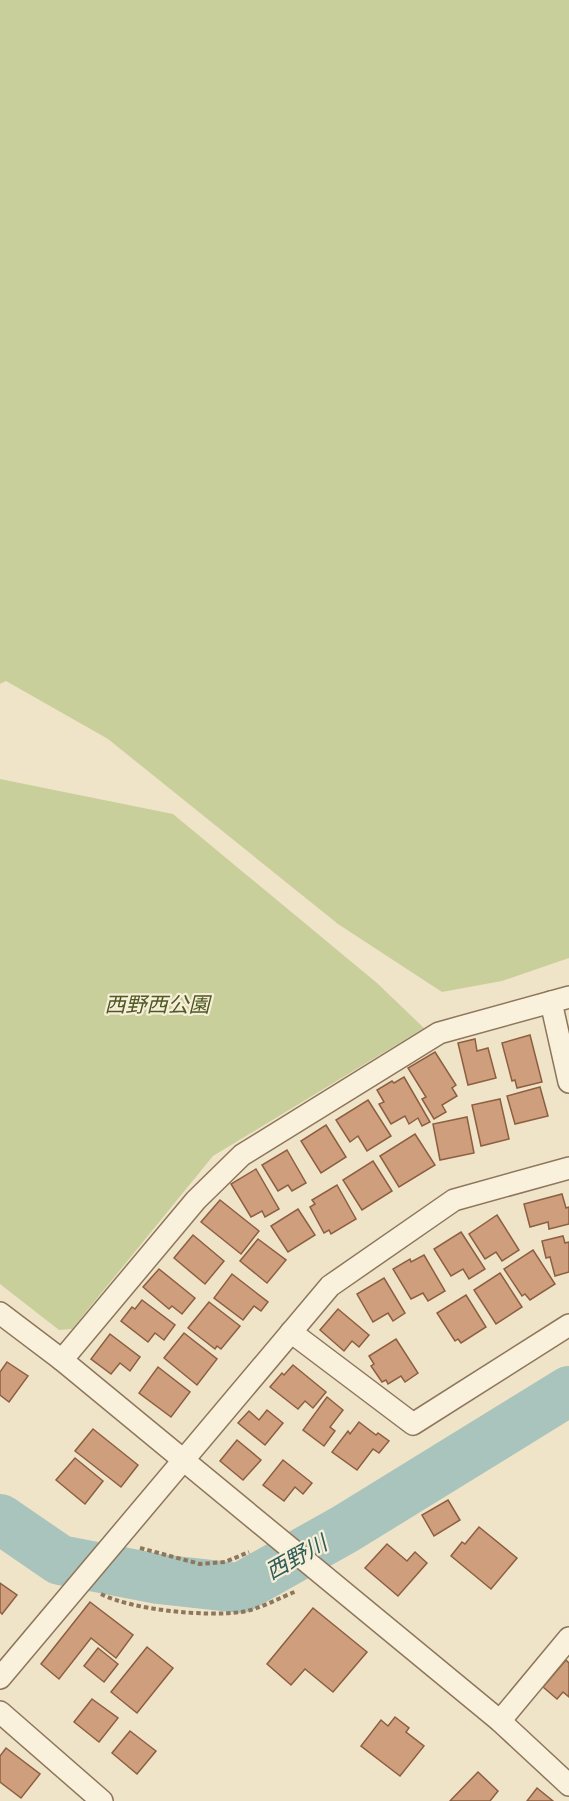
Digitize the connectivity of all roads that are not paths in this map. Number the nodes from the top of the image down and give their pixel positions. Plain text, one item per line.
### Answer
1 (560, 999) edge
2 (569, 1082) edge
3 (569, 1168) edge
4 (0, 1313) edge
5 (569, 1325) edge
6 (291, 1332) junction
7 (62, 1360) junction
8 (183, 1460) junction
9 (569, 1638) edge
10 (0, 1678) edge
11 (0, 1712) edge
12 (500, 1721) junction
13 (569, 1785) edge
14 (102, 1801) edge

1 - 2 street
1 - 7 street
3 - 6 street
4 - 7 street
5 - 6 street
6 - 8 street
7 - 8 street
8 - 10 street
8 - 12 street
9 - 12 street
11 - 14 street
12 - 13 street

